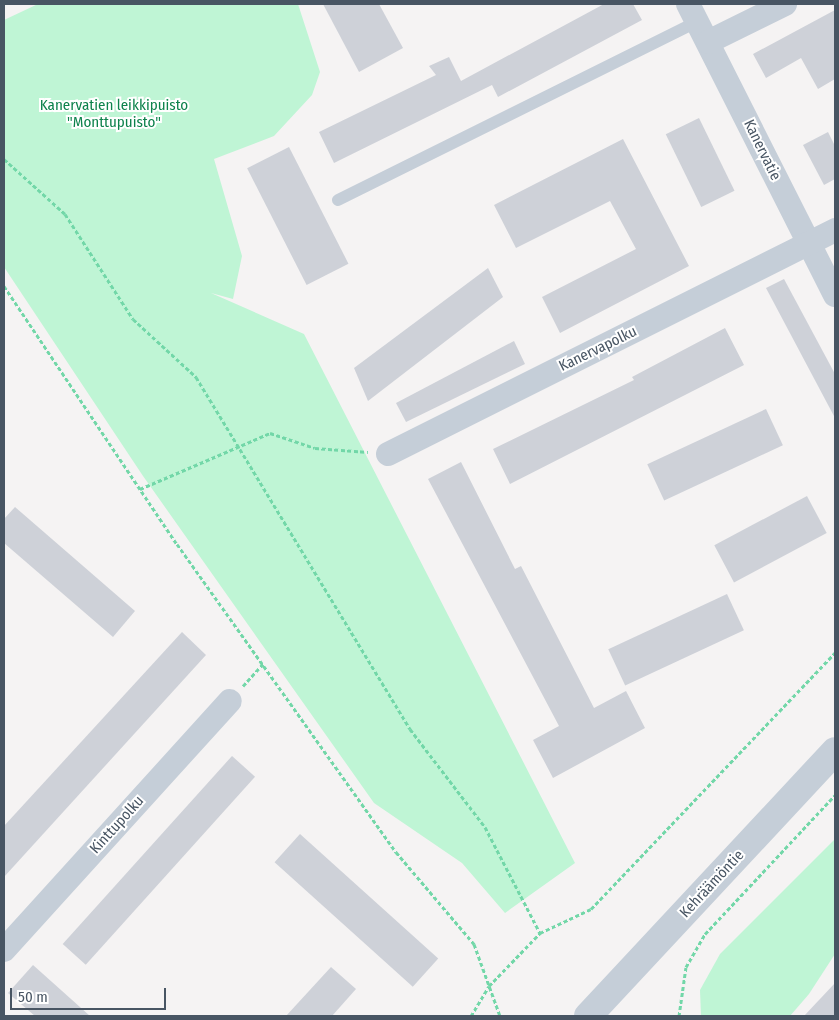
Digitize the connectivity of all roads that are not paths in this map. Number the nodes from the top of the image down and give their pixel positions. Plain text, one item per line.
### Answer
1 (785, 4) edge
2 (698, 23) edge
3 (338, 200) dead end
4 (835, 230) edge
5 (808, 244) junction
6 (835, 296) edge
7 (388, 454) road end
8 (230, 701) road end
9 (835, 751) edge
10 (4, 950) edge
11 (588, 1016) edge

1 - 2 street
2 - 3 lane
2 - 5 street, Kanervatie
4 - 5 street, Kanervapolku
5 - 6 street, Kanervatie
5 - 7 street, Kanervapolku
8 - 10 street, Kinttupolku
9 - 11 street, Kehräämöntie

